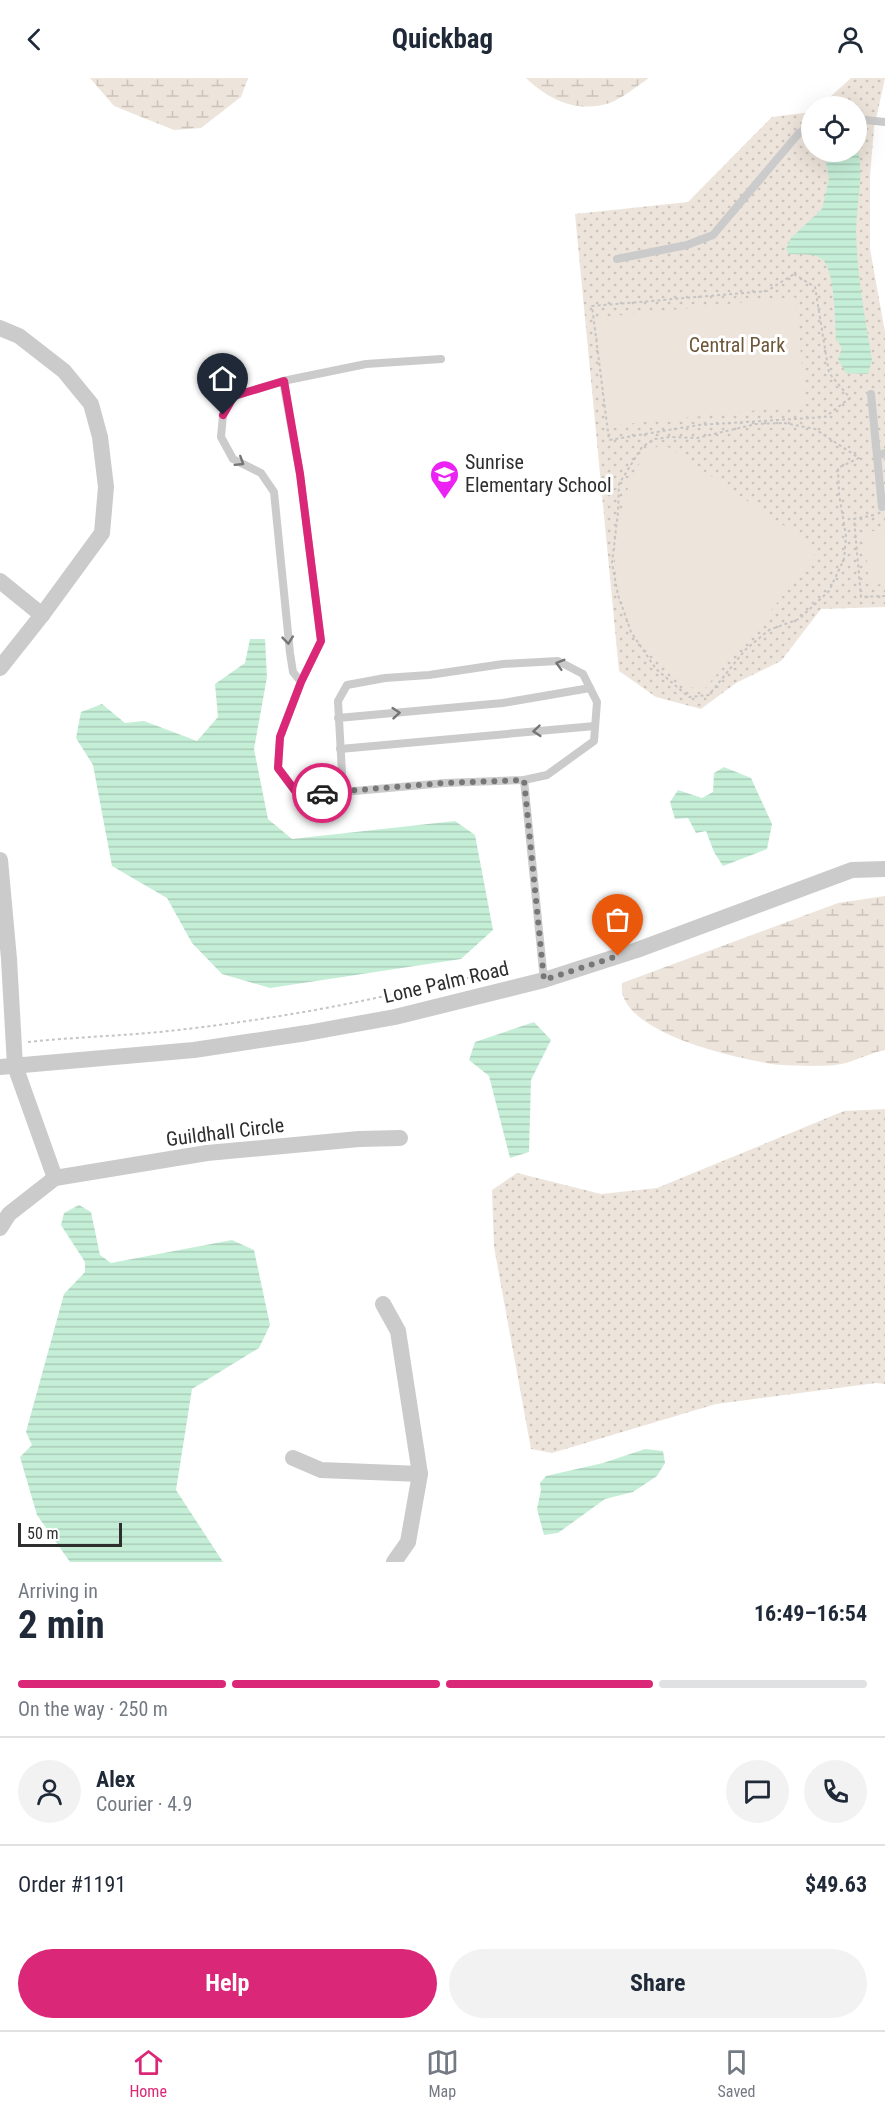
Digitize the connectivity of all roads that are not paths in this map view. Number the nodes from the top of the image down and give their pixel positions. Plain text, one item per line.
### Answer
1 (867, 120) edge
2 (885, 122) edge
3 (801, 132) edge
4 (617, 259) dead end
5 (0, 328) edge
6 (441, 359) dead end
7 (284, 381) junction
8 (870, 394) dead end
9 (881, 455) edge
10 (882, 507) dead end
11 (0, 581) edge
12 (42, 615) junction
13 (0, 668) edge
14 (301, 682) junction
15 (590, 688) junction
16 (338, 718) junction
17 (595, 726) junction
18 (340, 749) junction
19 (524, 780) junction
20 (343, 790) junction
21 (0, 860) edge
22 (885, 869) edge
23 (5, 960) edge
24 (544, 980) junction
25 (8, 1067) edge
26 (400, 1138) dead end
27 (55, 1178) junction
28 (0, 1228) edge
29 (383, 1304) dead end
30 (293, 1458) dead end
31 (420, 1474) junction
32 (394, 1562) edge

1 - 2 lane
3 - 4 lane
5 - 12 street
6 - 7 lane
7 - 14 lane
7 -> 14 lane
8 - 9 lane
9 - 10 lane
11 - 12 street
12 - 13 street
14 - 20 lane
16 -> 15 lane
15 -> 16 lane
15 - 17 lane
16 - 18 lane
17 -> 18 lane
17 - 19 lane
18 - 20 lane
19 - 20 lane
19 - 24 lane
21 - 23 street
22 - 24 street, Lone Palm Road
23 - 25 street
24 - 25 street, Lone Palm Road
25 - 27 street
26 - 27 street, Guildhall Circle
27 - 28 street, Guildhall Circle
29 - 31 street
30 - 31 street
31 - 32 street

